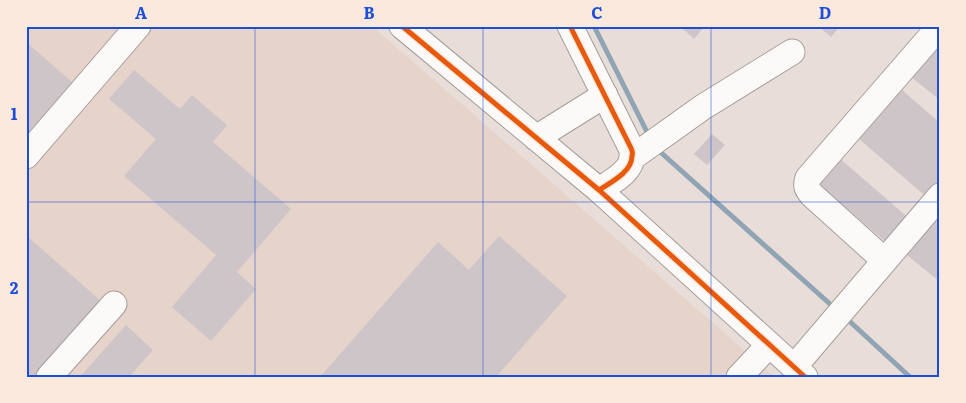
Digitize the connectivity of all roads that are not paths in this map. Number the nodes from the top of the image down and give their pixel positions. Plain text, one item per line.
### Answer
1 (138, 26) edge
2 (402, 26) edge
3 (570, 26) edge
4 (940, 26) edge
5 (792, 52) dead end
6 (605, 95) junction
7 (536, 138) junction
8 (646, 148) junction
9 (26, 156) edge
10 (599, 190) junction
11 (940, 196) edge
12 (884, 260) junction
13 (114, 304) dead end
14 (769, 344) junction
15 (799, 372) edge
16 (49, 377) edge
17 (739, 377) edge

1 - 9 street
2 - 7 street
3 - 6 street
4 - 12 street
5 - 8 street
6 - 7 street
6 - 8 street
7 - 10 street
8 - 10 street
10 - 14 street
11 - 12 street
12 - 15 street
13 - 16 street
14 - 15 street
14 - 17 street

